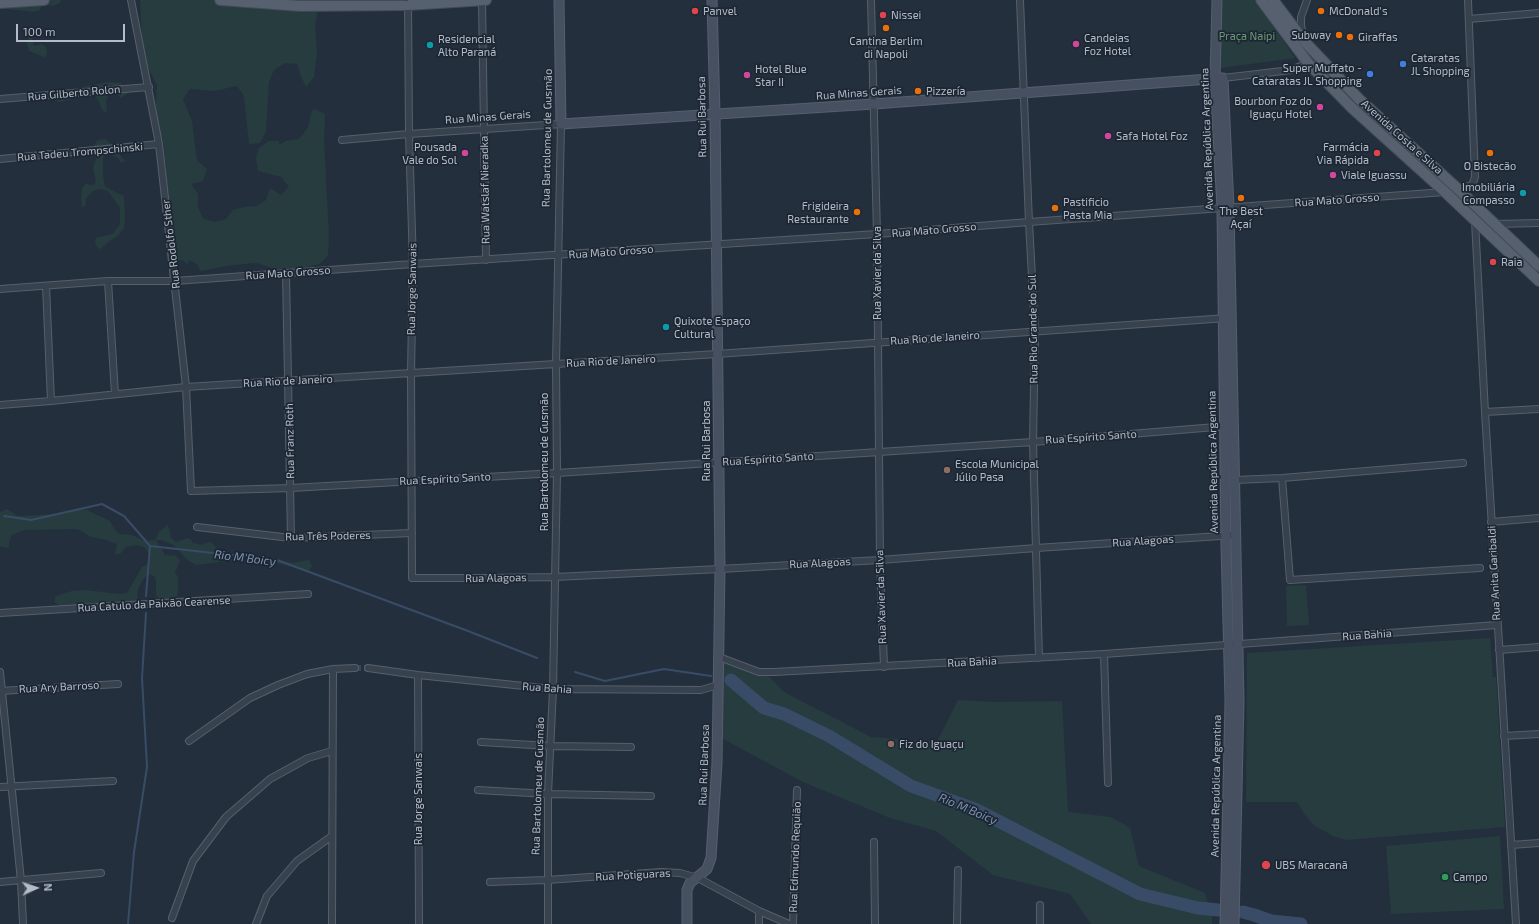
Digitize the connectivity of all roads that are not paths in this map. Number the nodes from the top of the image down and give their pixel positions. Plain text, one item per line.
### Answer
1 (44, 0) edge
2 (131, 0) edge
3 (220, 0) edge
4 (482, 0) edge
5 (486, 0) edge
6 (559, 0) edge
7 (712, 0) edge
8 (871, 0) edge
9 (1020, 0) edge
10 (1217, 0) edge
11 (1261, 0) edge
12 (1273, 0) edge
13 (1282, 0) edge
14 (1307, 0) edge
15 (1468, 0) edge
16 (408, 2) edge
17 (0, 3) edge
18 (1539, 13) edge
19 (1285, 16) junction
20 (1469, 19) junction
21 (1305, 42) junction
22 (1308, 63) junction
23 (1219, 78) junction
24 (149, 87) junction
25 (1025, 93) junction
26 (0, 99) edge
27 (874, 104) junction
28 (715, 114) junction
29 (561, 124) junction
30 (483, 130) junction
31 (409, 134) junction
32 (342, 140) dead end
33 (159, 144) junction
34 (0, 160) edge
35 (1458, 190) junction
36 (1445, 192) junction
37 (1225, 208) junction
38 (1475, 221) junction
39 (1029, 222) junction
40 (1539, 223) edge
41 (1494, 224) junction
42 (877, 234) junction
43 (716, 244) junction
44 (557, 255) junction
45 (486, 260) junction
46 (413, 264) junction
47 (1539, 266) edge
48 (286, 273) junction
49 (108, 281) junction
50 (175, 281) junction
51 (1539, 281) edge
52 (46, 286) junction
53 (0, 289) edge
54 (1227, 318) junction
55 (1035, 332) junction
56 (878, 342) junction
57 (718, 354) junction
58 (556, 364) junction
59 (411, 373) junction
60 (289, 381) junction
61 (186, 387) junction
62 (115, 394) junction
63 (51, 401) junction
64 (0, 405) edge
65 (1539, 409) edge
66 (1485, 412) junction
67 (1234, 426) junction
68 (1225, 427) junction
69 (1034, 442) junction
70 (879, 452) junction
71 (718, 463) junction
72 (1463, 463) dead end
73 (557, 473) junction
74 (1282, 478) junction
75 (1235, 480) junction
76 (412, 481) junction
77 (291, 488) junction
78 (191, 491) joint
79 (1539, 518) edge
80 (1491, 522) junction
81 (197, 528) dead end
82 (412, 533) junction
83 (1226, 536) junction
84 (1236, 536) junction
85 (292, 538) junction
86 (1036, 548) junction
87 (880, 560) junction
88 (1480, 568) dead end
89 (720, 569) junction
90 (555, 577) junction
91 (412, 578) joint
92 (308, 594) dead end
93 (0, 613) edge
94 (1497, 625) junction
95 (1233, 645) junction
96 (1539, 647) edge
97 (1499, 650) junction
98 (1104, 654) junction
99 (719, 657) junction
100 (1039, 658) junction
101 (884, 667) junction
102 (355, 668) tunnel mouth
103 (368, 668) tunnel mouth
104 (333, 669) junction
105 (0, 672) edge
106 (418, 675) junction
107 (118, 684) dead end
108 (718, 686) junction
109 (553, 689) junction
110 (1, 691) edge
111 (1539, 734) edge
112 (1504, 736) junction
113 (189, 741) dead end
114 (481, 742) dead end
115 (550, 746) junction
116 (631, 747) dead end
117 (332, 751) junction
118 (113, 781) dead end
119 (1108, 784) dead end
120 (0, 786) edge
121 (12, 786) junction
122 (478, 790) dead end
123 (797, 790) dead end
124 (548, 794) junction
125 (651, 796) dead end
126 (332, 836) junction
127 (874, 842) dead end
128 (1539, 843) edge
129 (1511, 845) junction
130 (958, 870) dead end
131 (101, 872) dead end
132 (698, 878) junction
133 (548, 880) junction
134 (21, 881) junction
135 (0, 882) edge
136 (490, 882) dead end
137 (1040, 905) dead end
138 (759, 911) junction
139 (172, 918) dead end
140 (23, 924) edge
141 (256, 924) edge
142 (332, 924) edge
143 (418, 924) edge
144 (548, 924) edge
145 (687, 924) edge
146 (759, 924) edge
147 (789, 924) edge
148 (793, 924) edge
149 (875, 924) edge
150 (957, 924) edge
151 (1040, 924) edge
152 (1225, 924) edge
153 (1234, 924) edge
154 (1516, 924) edge

1 - 17 main road
2 - 24 street, Rua Rodolfo Sther
3 - 16 main road
4 - 5 main road
4 - 16 main road
4 - 30 street, Rua Watslaf Nieradka
6 - 29 main road, Rua Bartolomeu de Gusmão
7 - 28 main road, Rua Rui Barbosa
8 - 27 street, Rua Xavier da Silva
9 - 25 street, Rua Rio Grande do Sul
10 - 23 main road, Avenida República Argentina
11 - 22 main road, Avenida Costa e Silva
12 - 19 main road, Avenida Costa e Silva
13 - 19 main road
14 - 21 street
15 - 20 street
16 - 31 street, Rua Jorge Sanwais
18 - 20 street
19 - 21 main road, Avenida Costa e Silva
20 - 35 street
21 - 35 main road, Avenida Costa e Silva
22 - 23 street, Rua Minas Gerais
22 - 36 main road, Avenida Costa e Silva
23 - 25 main road, Rua Minas Gerais
23 - 37 main road, Avenida República Argentina
24 - 26 street, Rua Gilberto Rolon
24 - 33 street, Rua Rodolfo Sther
25 - 27 main road, Rua Minas Gerais
25 - 39 street, Rua Rio Grande do Sul
27 - 28 main road, Rua Minas Gerais
27 - 42 street, Rua Xavier da Silva
28 - 29 main road, Rua Minas Gerais
28 - 43 main road, Rua Rui Barbosa
29 - 30 street, Rua Minas Gerais
29 - 44 street, Rua Bartolomeu de Gusmão
30 - 31 street, Rua Minas Gerais
30 - 45 street, Rua Watslaf Nieradka
31 - 32 street, Rua Minas Gerais
31 - 46 street, Rua Jorge Sanwais
33 - 34 street, Rua Tadeu Trompschinski
33 - 50 street, Rua Rodolfo Sther
35 - 36 street, Rua Mato Grosso
35 - 41 main road, Avenida Costa e Silva
36 - 37 street, Rua Mato Grosso
36 - 38 main road, Avenida Costa e Silva
37 - 39 street, Rua Mato Grosso
37 - 54 main road, Avenida República Argentina
38 - 51 main road, Avenida Costa e Silva
38 - 66 street, Rua Anita Garibaldi
39 - 42 street, Rua Mato Grosso
39 - 55 street, Rua Rio Grande do Sul
40 - 41 street
41 - 47 main road, Avenida Costa e Silva
42 - 43 street, Rua Mato Grosso
42 - 56 street, Rua Xavier da Silva
43 - 44 street, Rua Mato Grosso
43 - 57 main road, Rua Rui Barbosa
44 - 45 street, Rua Mato Grosso
44 - 58 street, Rua Bartolomeu de Gusmão
45 - 46 street, Rua Mato Grosso
46 - 48 street, Rua Mato Grosso
46 - 59 street, Rua Jorge Sanwais
48 - 50 street, Rua Mato Grosso
48 - 60 street, Rua Franz Roth
49 - 50 street, Rua Mato Grosso
49 - 52 street, Rua Mato Grosso
49 - 62 street
50 - 61 street, Rua Rodolfo Sther
52 - 53 street, Rua Mato Grosso
52 - 63 street
54 - 55 street, Rua Rio de Janeiro
54 - 67 main road, Avenida República Argentina
54 - 68 main road, Avenida República Argentina
55 - 56 street, Rua Rio de Janeiro
55 - 69 street, Rua Rio Grande do Sul
56 - 57 street, Rua Rio de Janeiro
56 - 70 street, Rua Xavier da Silva
57 - 58 street, Rua Rio de Janeiro
57 - 71 main road, Rua Rui Barbosa
58 - 59 street, Rua Rio de Janeiro
58 - 73 street, Rua Bartolomeu de Gusmão
59 - 60 street, Rua Rio de Janeiro
59 - 76 street, Rua Jorge Sanwais
60 - 61 street, Rua Rio de Janeiro
60 - 77 street, Rua Franz Roth
61 - 62 street, Rua Rio de Janeiro
61 - 78 street, Rua Rodolfo Sther
62 - 63 street, Rua Rio de Janeiro
63 - 64 street, Rua Rio de Janeiro
65 - 66 street
66 - 80 street, Rua Anita Garibaldi
67 - 68 street, Rua Espírito Santo
67 - 75 main road, Avenida República Argentina
68 - 69 street, Rua Espírito Santo
68 - 83 main road, Avenida República Argentina
69 - 70 street, Rua Espírito Santo
69 - 86 street, Rua Rio Grande do Sul
70 - 71 street, Rua Espírito Santo
70 - 87 street, Rua Xavier da Silva
71 - 73 street, Rua Espírito Santo
71 - 89 main road, Rua Rui Barbosa
72 - 74 street
73 - 76 street, Rua Espírito Santo
73 - 90 street, Rua Bartolomeu de Gusmão
74 - 75 street
74 - 88 street
75 - 84 main road, Avenida República Argentina
76 - 77 street, Rua Espírito Santo
76 - 82 street, Rua Jorge Sanwais
77 - 78 street, Rua Espírito Santo
77 - 85 street, Rua Franz Roth
79 - 80 street
80 - 94 street, Rua Anita Garibaldi
81 - 85 street, Rua Três Poderes
82 - 85 street, Rua Três Poderes
82 - 91 street, Rua Jorge Sanwais
83 - 84 street, Rua Alagoas
83 - 86 street, Rua Alagoas
83 - 95 main road, Avenida República Argentina
84 - 95 main road, Avenida República Argentina
86 - 87 street, Rua Alagoas
86 - 100 street, Rua Rio Grande do Sul
87 - 89 street, Rua Alagoas
87 - 101 street, Rua Xavier da Silva
89 - 90 street, Rua Alagoas
89 - 99 main road, Rua Rui Barbosa
90 - 91 street, Rua Alagoas
90 - 109 street, Rua Bartolomeu de Gusmão
92 - 93 street, Rua Catulo da Paixão Cearense
94 - 95 street, Rua Bahia
94 - 97 street, Rua Anita Garibaldi
95 - 98 street, Rua Bahia
95 - 152 main road, Avenida República Argentina
95 - 153 main road, Avenida República Argentina
96 - 97 street
97 - 112 street, Rua Anita Garibaldi
98 - 100 street, Rua Bahia
98 - 119 street
99 - 101 street, Rua Bahia
99 - 108 main road, Rua Rui Barbosa
100 - 101 street, Rua Bahia
102 - 104 street
103 - 106 street, Rua Bahia
104 - 113 street
104 - 117 street
105 - 110 street
106 - 109 street, Rua Bahia
106 - 143 street, Rua Jorge Sanwais
107 - 110 street, Rua Ary Barroso
108 - 109 street, Rua Bahia
108 - 132 main road, Rua Rui Barbosa
109 - 115 street, Rua Bartolomeu de Gusmão
110 - 121 street
111 - 112 street
112 - 129 street, Rua Anita Garibaldi
114 - 115 street
115 - 116 street
115 - 124 street, Rua Bartolomeu de Gusmão
117 - 126 street
117 - 139 street
118 - 121 street
120 - 121 street
121 - 134 street
122 - 124 street
123 - 148 street, Rua Edmundo Requião
124 - 125 street
124 - 133 street, Rua Bartolomeu de Gusmão
126 - 141 street
126 - 142 street
127 - 149 street
128 - 129 street
129 - 154 street, Rua Anita Garibaldi
130 - 150 street
131 - 134 street
132 - 133 street, Rua Potiguaras
132 - 138 street, Rua Potiguaras
132 - 145 main road, Rua Rui Barbosa
133 - 136 street, Rua Potiguaras
133 - 144 street, Rua Bartolomeu de Gusmão
134 - 135 street
134 - 140 street
137 - 151 street
138 - 146 street
138 - 147 street, Rua Potiguaras

